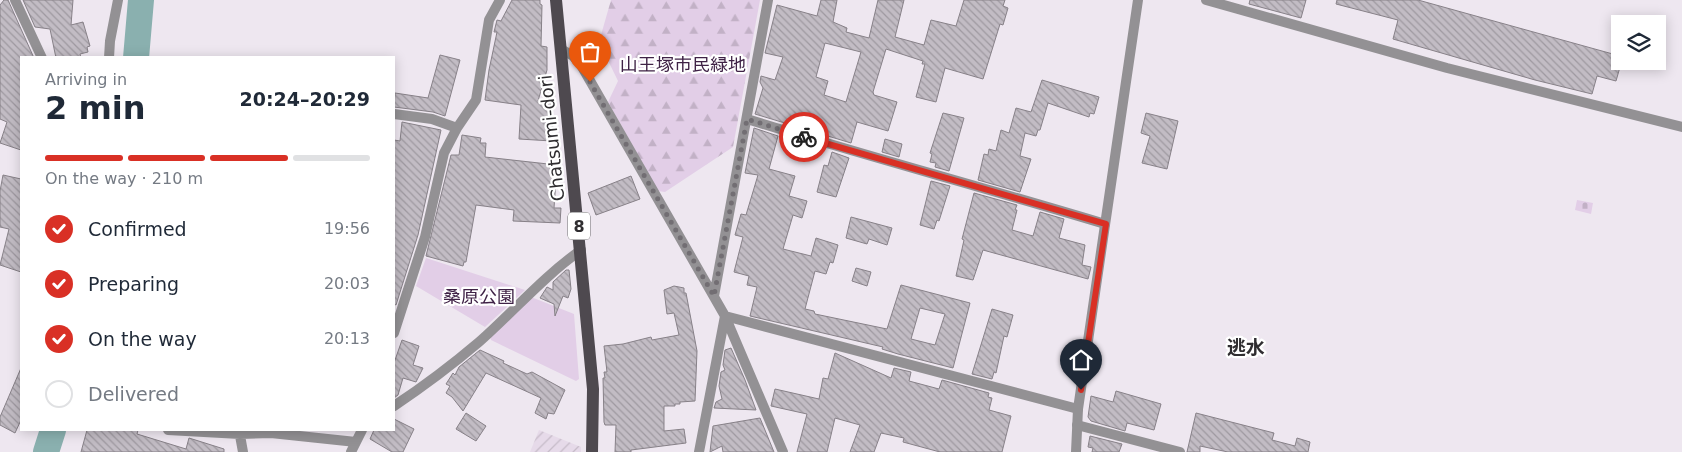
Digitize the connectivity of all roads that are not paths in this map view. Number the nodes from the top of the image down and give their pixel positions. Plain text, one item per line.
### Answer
1 (15, 0) edge
2 (118, 0) edge
3 (500, 0) edge
4 (556, 0) edge
5 (768, 0) edge
6 (1138, 0) edge
7 (1206, 0) edge
8 (560, 49) junction
9 (41, 56) edge
10 (109, 56) edge
11 (395, 114) edge
12 (747, 119) junction
13 (457, 128) junction
14 (1682, 128) edge
15 (1106, 224) junction
16 (581, 250) junction
17 (714, 296) junction
18 (725, 316) junction
19 (395, 330) edge
20 (395, 405) edge
21 (1078, 409) junction
22 (1077, 425) junction
23 (204, 431) edge
24 (362, 431) edge
25 (240, 432) edge
26 (356, 442) junction
27 (243, 452) edge
28 (351, 452) edge
29 (592, 452) edge
30 (699, 452) edge
31 (783, 452) edge
32 (1076, 452) edge
33 (1180, 452) edge

1 - 9 street
2 - 10 street
3 - 13 street
4 - 8 main road, Chatsumi-dori / 8
5 - 12 street
6 - 15 street
7 - 14 street
8 - 16 main road, Chatsumi-dori / 8
8 - 17 street
11 - 13 street
12 - 15 street
12 - 17 street
13 - 19 street
15 - 21 street
16 - 20 street
16 - 29 main road, Chatsumi-dori / 8
17 - 18 street
18 - 21 street
18 - 30 street
18 - 31 street
21 - 22 street
22 - 32 street
22 - 33 street
23 - 25 street
24 - 26 street
25 - 26 street
25 - 27 street
26 - 28 street

